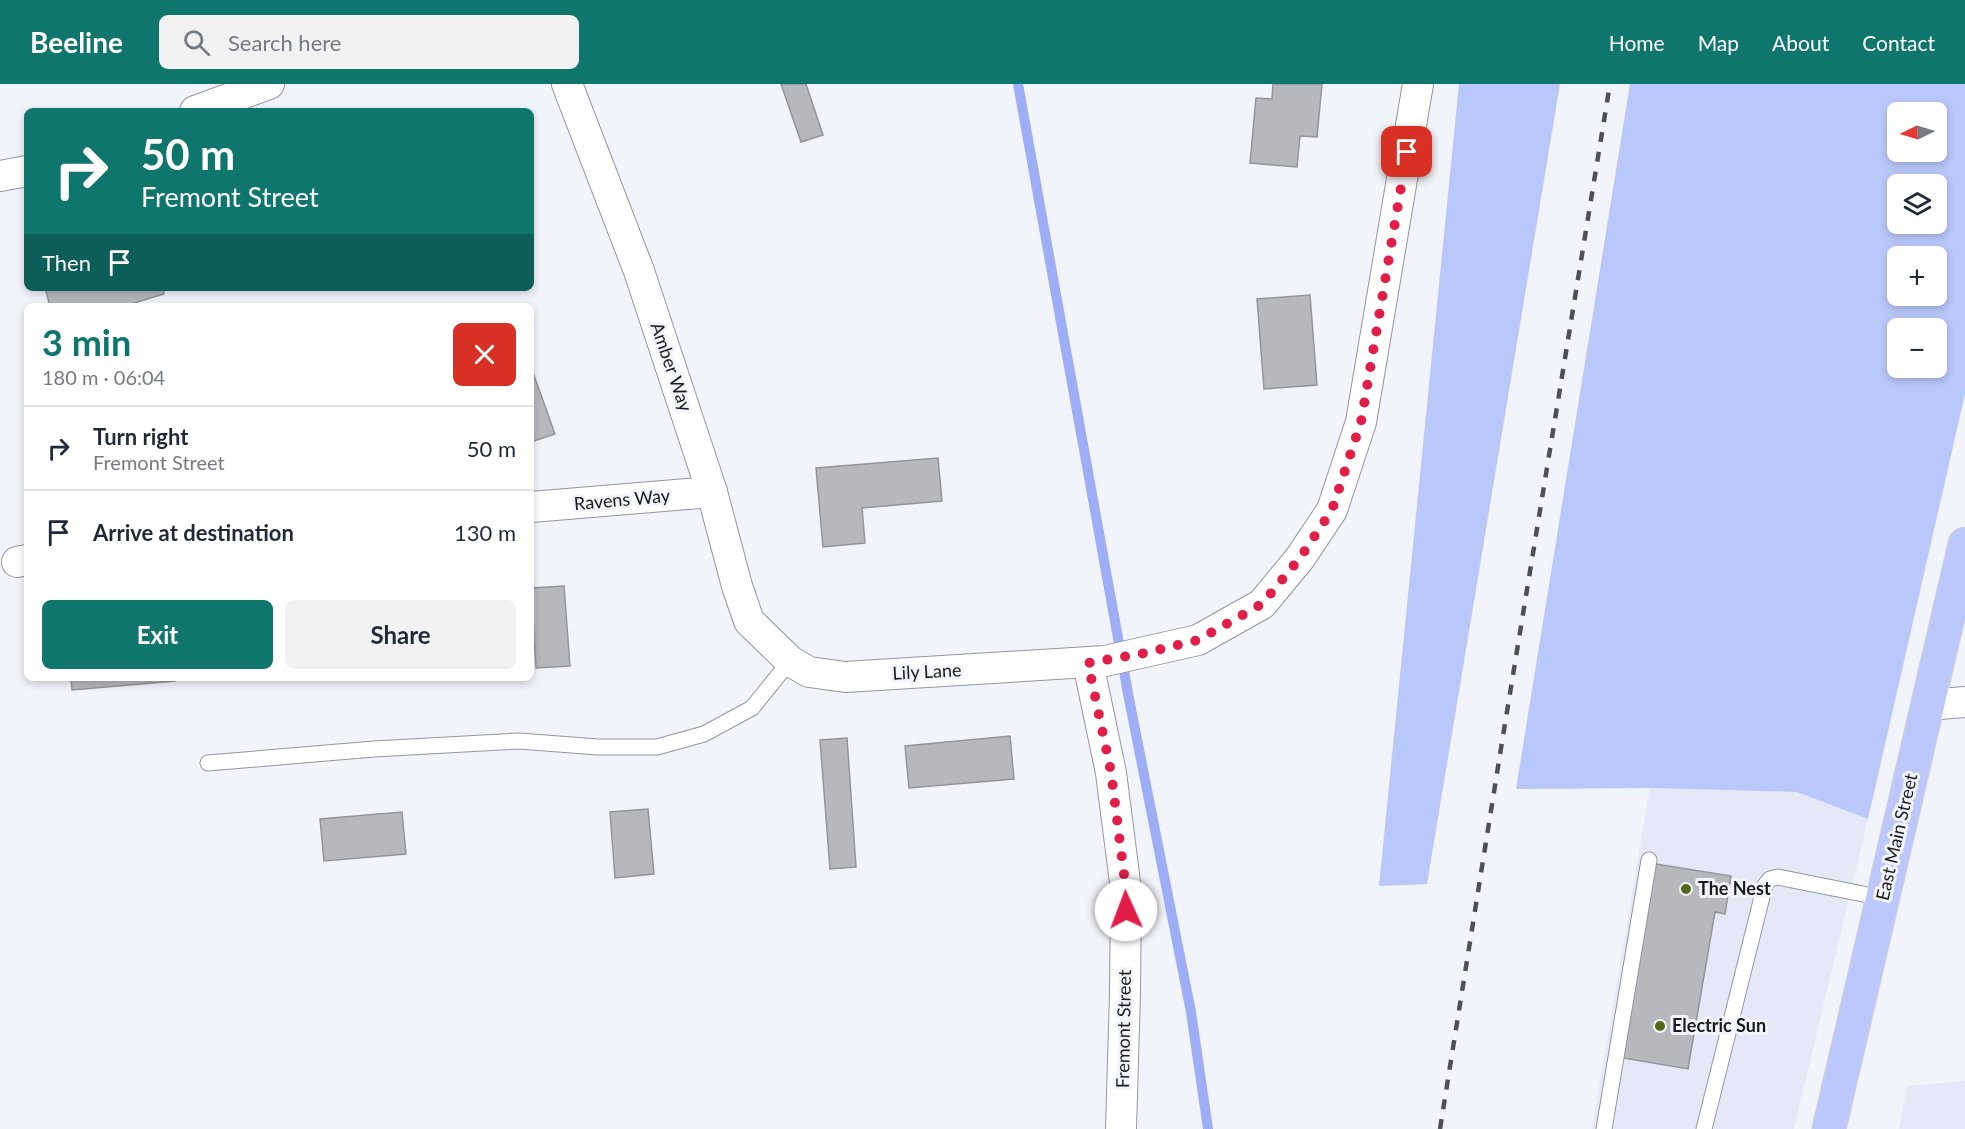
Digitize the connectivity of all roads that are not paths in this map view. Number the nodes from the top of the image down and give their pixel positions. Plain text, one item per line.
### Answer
1 (269, 84) edge
2 (567, 84) edge
3 (1418, 84) edge
4 (203, 108) edge
5 (24, 172) edge
6 (0, 176) edge
7 (712, 492) junction
8 (534, 507) edge
9 (1965, 544) edge
10 (782, 654) junction
11 (1097, 662) junction
12 (1965, 702) edge
13 (1928, 705) junction
14 (208, 763) dead end
15 (1649, 860) dead end
16 (1883, 898) junction
17 (1121, 1129) edge
18 (1604, 1129) edge
19 (1704, 1129) edge
20 (1829, 1129) edge

1 - 4 street
2 - 7 street, Amber Way
3 - 11 street
5 - 6 street
7 - 8 street, Ravens Way
7 - 10 street, Amber Way
9 - 13 main road, East Main Street
10 - 11 street, Lily Lane
10 - 14 lane
11 - 17 street, Fremont Street
12 - 13 street
13 - 16 main road, East Main Street
15 - 18 lane
16 - 19 lane
16 - 20 main road, East Main Street

